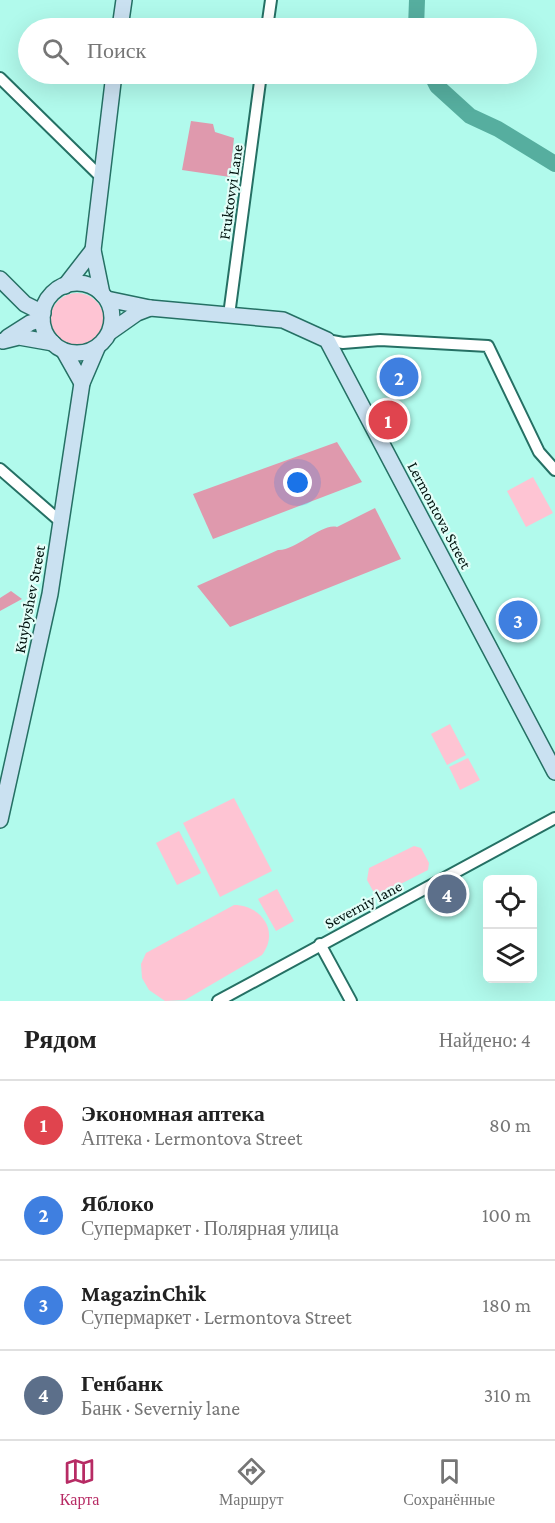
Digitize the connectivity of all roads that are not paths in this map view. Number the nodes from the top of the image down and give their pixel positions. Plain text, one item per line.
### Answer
1 (124, 0) edge
2 (271, 0) edge
3 (121, 18) edge
4 (268, 18) edge
5 (0, 78) edge
6 (113, 84) edge
7 (260, 84) edge
8 (101, 177) junction
9 (93, 250) junction
10 (0, 279) edge
11 (65, 286) junction
12 (105, 297) junction
13 (150, 308) junction
14 (229, 315) junction
15 (42, 316) junction
16 (110, 332) junction
17 (327, 340) junction
18 (2, 342) edge
19 (58, 347) junction
20 (97, 348) junction
21 (82, 382) junction
22 (0, 469) edge
23 (555, 470) edge
24 (62, 523) junction
25 (555, 772) edge
26 (0, 818) edge
27 (555, 818) edge
28 (320, 944) junction
29 (218, 1001) edge
30 (351, 1001) edge

1 - 3 main road
2 - 4 street
5 - 8 street
6 - 8 main road
7 - 14 street, Fruktovyi Lane
8 - 9 main road
9 - 11 main road
9 - 12 main road
10 - 15 main road
11 - 12 main road
11 - 15 main road
12 - 13 main road
12 - 16 main road
13 - 14 main road
13 - 16 main road
14 - 17 main road
15 - 18 main road
15 - 19 main road
16 - 20 main road
17 - 23 street
17 - 25 main road, Lermontova Street
18 - 19 main road
19 - 20 main road
19 - 21 main road
20 - 21 main road, Kuybyshev Street
21 - 24 main road, Kuybyshev Street
22 - 24 street
24 - 26 main road, Kuybyshev Street
27 - 28 street, Severniy lane
28 - 29 street, Severniy lane
28 - 30 street

